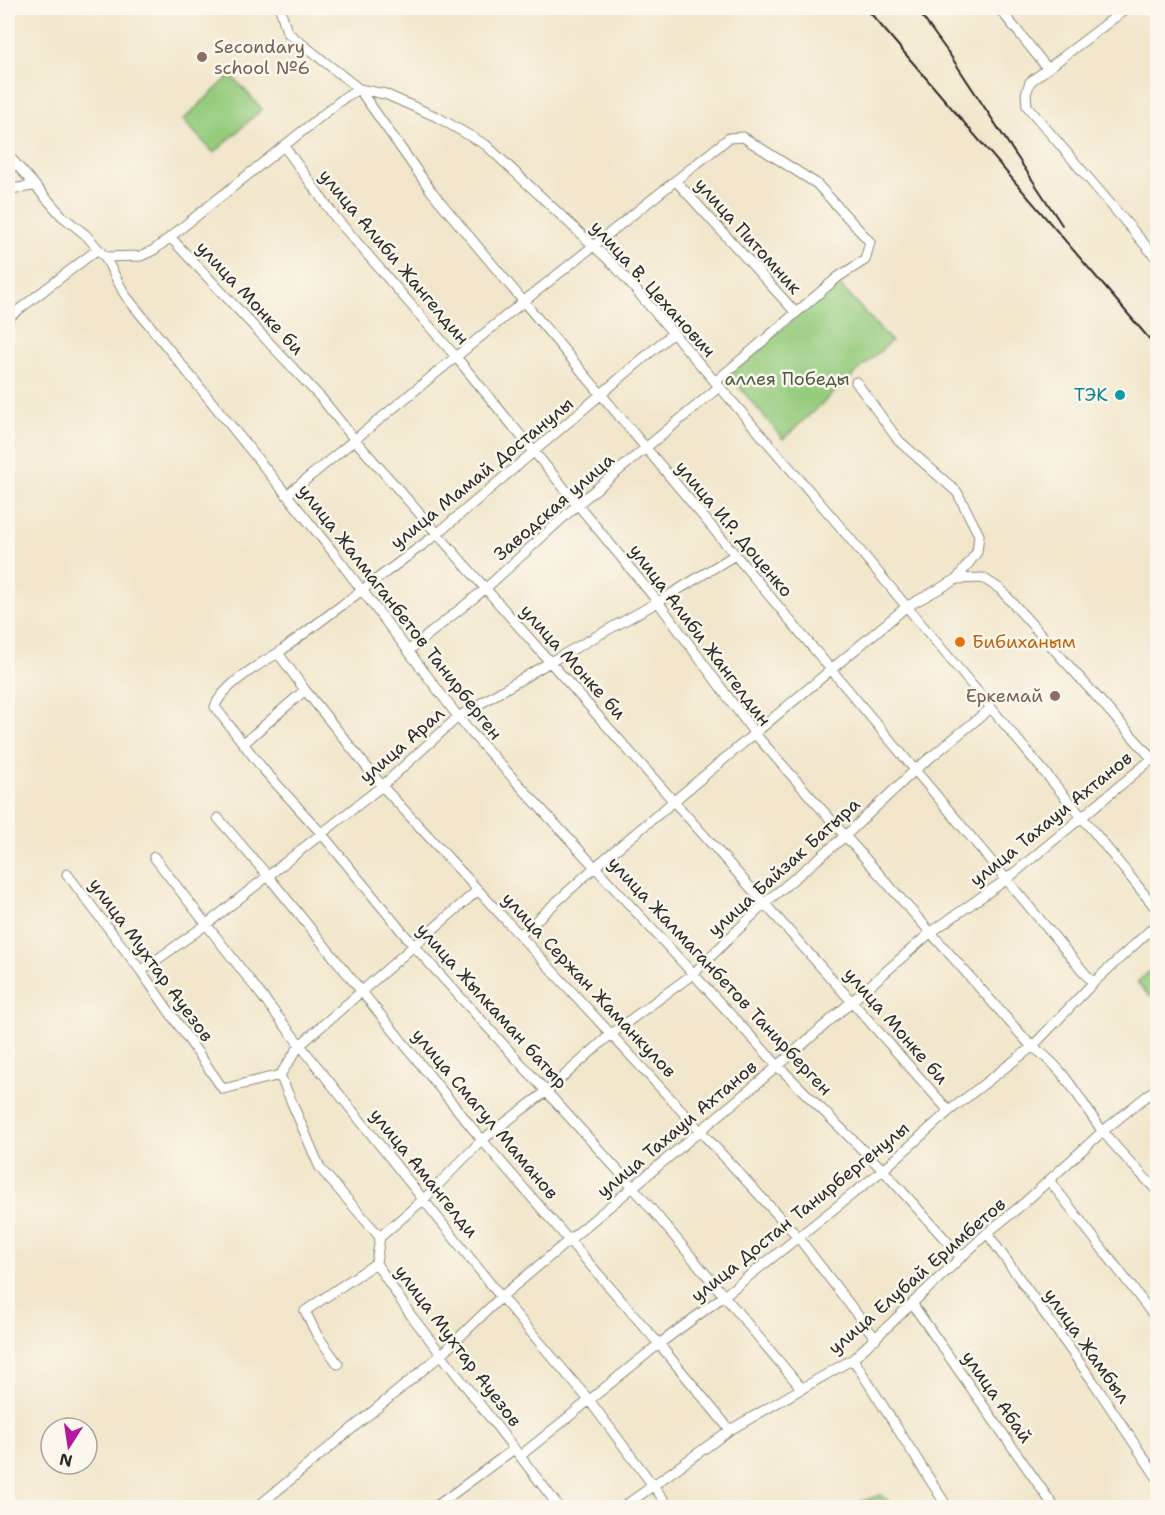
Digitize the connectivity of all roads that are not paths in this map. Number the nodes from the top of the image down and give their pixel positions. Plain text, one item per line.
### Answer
1 (280, 8) edge
2 (999, 8) edge
3 (1127, 8) edge
4 (1047, 69) junction
5 (359, 89) junction
6 (284, 146) junction
7 (8, 156) edge
8 (676, 181) junction
9 (35, 186) junction
10 (8, 189) edge
11 (170, 237) junction
12 (594, 246) junction
13 (98, 249) junction
14 (105, 257) junction
15 (1158, 260) edge
16 (524, 302) junction
17 (796, 313) junction
18 (8, 318) edge
19 (673, 333) junction
20 (456, 357) junction
21 (856, 382) dead end
22 (717, 385) junction
23 (602, 396) junction
24 (355, 440) junction
25 (647, 450) junction
26 (534, 452) junction
27 (287, 495) junction
28 (578, 505) junction
29 (437, 534) junction
30 (735, 555) junction
31 (957, 579) junction
32 (362, 589) junction
33 (485, 589) junction
34 (658, 602) junction
35 (906, 607) junction
36 (408, 651) junction
37 (278, 654) junction
38 (550, 662) junction
39 (830, 670) junction
40 (305, 690) junction
41 (991, 708) junction
42 (458, 717) junction
43 (754, 734) junction
44 (244, 743) junction
45 (1155, 762) edge
46 (915, 770) junction
47 (382, 786) junction
48 (675, 801) junction
49 (1081, 816) junction
50 (218, 818) dead end
51 (321, 833) junction
52 (844, 837) junction
53 (154, 857) dead end
54 (595, 867) junction
55 (67, 874) dead end
56 (268, 876) junction
57 (1007, 879) junction
58 (478, 890) junction
59 (765, 903) junction
60 (1158, 911) edge
61 (1158, 923) edge
62 (207, 924) junction
63 (930, 933) junction
64 (520, 935) junction
65 (413, 945) junction
66 (141, 971) junction
67 (693, 974) junction
68 (1093, 983) junction
69 (362, 990) junction
70 (852, 1002) junction
71 (611, 1034) junction
72 (300, 1045) junction
73 (1032, 1047) junction
74 (778, 1066) junction
75 (280, 1075) junction
76 (1158, 1087) edge
77 (547, 1090) junction
78 (949, 1111) junction
79 (701, 1131) junction
80 (1103, 1131) junction
81 (482, 1140) junction
82 (883, 1170) junction
83 (1049, 1180) junction
84 (633, 1188) junction
85 (1158, 1192) edge
86 (424, 1199) junction
87 (987, 1233) junction
88 (380, 1237) junction
89 (798, 1237) junction
90 (569, 1240) junction
91 (961, 1257) junction
92 (376, 1263) junction
93 (725, 1295) junction
94 (501, 1297) junction
95 (913, 1305) junction
96 (1158, 1320) edge
97 (876, 1339) junction
98 (659, 1344) junction
99 (441, 1355) junction
100 (853, 1359) junction
101 (338, 1364) dead end
102 (802, 1389) junction
103 (589, 1400) junction
104 (730, 1430) junction
105 (517, 1453) junction
106 (1158, 1479) edge
107 (653, 1487) junction
108 (256, 1508) edge
109 (434, 1508) edge
110 (560, 1508) edge
111 (622, 1508) edge
112 (670, 1508) edge
113 (948, 1508) edge
114 (1055, 1508) edge

1 - 5 street
2 - 4 street
3 - 4 street
4 - 15 street
5 - 6 street
5 - 12 street, улица В. Цеханович
5 - 16 street, улица И.Р. Доценко
6 - 11 street
6 - 20 street, улица Алиби Жангелдин
7 - 9 street, улица Жалмаганбетов Танирберген
8 - 12 street
8 - 17 street, улица Питомник
8 - 17 street, Заводская улица
9 - 10 street
9 - 13 street, улица Жалмаганбетов Танирберген
11 - 14 street
11 - 24 street, улица Монке би
12 - 16 street
12 - 19 street, улица В. Цеханович
13 - 14 street, улица Жалмаганбетов Танирберген
13 - 18 street
14 - 27 street, улица Жалмаганбетов Танирберген
16 - 20 street
16 - 23 street, улица И.Р. Доценко
17 - 22 street, Заводская улица
19 - 22 street, улица В. Цеханович
19 - 23 street, улица Мамай Достанулы
20 - 24 street
20 - 26 street, улица Алиби Жангелдин
21 - 31 street
22 - 25 street, Заводская улица
22 - 35 street, улица В. Цеханович
23 - 25 street, улица И.Р. Доценко
23 - 26 street, улица Мамай Достанулы
24 - 27 street
24 - 29 street, улица Монке би
25 - 28 street, Заводская улица
25 - 30 street, улица И.Р. Доценко
26 - 28 street, улица Алиби Жангелдин
26 - 29 street, улица Мамай Достанулы
27 - 32 street, улица Жалмаганбетов Танирберген
28 - 33 street, Заводская улица
28 - 34 street, улица Алиби Жангелдин
29 - 32 street, улица Мамай Достанулы
29 - 33 street, улица Монке би
30 - 34 street, улица Арал
30 - 39 street, улица И.Р. Доценко
31 - 35 street
31 - 45 street
32 - 36 street, улица Жалмаганбетов Танирберген
32 - 37 street, улица Мамай Достанулы
33 - 36 street, Заводская улица
33 - 38 street, улица Монке би
34 - 38 street, улица Арал
34 - 43 street, улица Алиби Жангелдин
35 - 39 street
35 - 41 street, улица В. Цеханович
36 - 42 street, улица Жалмаганбетов Танирберген
37 - 40 street, улица Сержан Жаманкулов
37 - 44 street, улица Жылкаман батыр
38 - 42 street, улица Арал
38 - 48 street, улица Монке би
39 - 43 street
39 - 46 street, улица И.Р. Доценко
40 - 44 street
40 - 47 street, улица Сержан Жаманкулов
41 - 46 street, улица Байзак Батыра
41 - 49 street, улица В. Цеханович
42 - 47 street, улица Арал
42 - 54 street, улица Жалмаганбетов Танирберген
43 - 48 street
43 - 52 street, улица Алиби Жангелдин
44 - 51 street, улица Жылкаман батыр
45 - 49 street, улица Тахауи Ахтанов
46 - 52 street, улица Байзак Батыра
46 - 57 street, улица И.Р. Доценко
47 - 51 street, улица Арал
47 - 58 street, улица Сержан Жаманкулов
48 - 54 street
48 - 59 street, улица Монке би
49 - 57 street, улица Тахауи Ахтанов
49 - 60 street, улица В. Цеханович
50 - 56 street, улица Смагул Маманов
51 - 56 street, улица Арал
51 - 65 street, улица Жылкаман батыр
52 - 59 street, улица Байзак Батыра
52 - 63 street, улица Алиби Жангелдин
53 - 62 street, улица Амангелди
54 - 64 street
54 - 67 street, улица Жалмаганбетов Танирберген
55 - 66 street, улица Мухтар Ауезов
56 - 62 street, улица Арал
56 - 69 street, улица Смагул Маманов
57 - 63 street, улица Тахауи Ахтанов
57 - 68 street, улица И.Р. Доценко
58 - 64 street, улица Сержан Жаманкулов
58 - 65 street
59 - 67 street, улица Байзак Батыра
59 - 70 street, улица Монке би
61 - 68 street, улица Достан Танирбергенулы
62 - 66 street, улица Арал
62 - 72 street, улица Амангелди
63 - 70 street, улица Тахауи Ахтанов
63 - 73 street, улица Алиби Жангелдин
64 - 71 street, улица Сержан Жаманкулов
65 - 69 street
65 - 77 street, улица Жылкаман батыр
66 - 75 street, улица Мухтар Ауезов
67 - 71 street, улица Байзак Батыра
67 - 74 street, улица Жалмаганбетов Танирберген
68 - 73 street, улица Достан Танирбергенулы
69 - 72 street
69 - 81 street, улица Смагул Маманов
70 - 74 street, улица Тахауи Ахтанов
70 - 78 street, улица Монке би
71 - 77 street, улица Байзак Батыра
71 - 79 street, улица Сержан Жаманкулов
72 - 75 street
72 - 86 street, улица Амангелди
73 - 78 street, улица Достан Танирбергенулы
73 - 80 street, улица Алиби Жангелдин
74 - 79 street, улица Тахауи Ахтанов
74 - 82 street, улица Жалмаганбетов Танирберген
75 - 88 street
76 - 80 street, улица Елубай Еримбетов
77 - 81 street, улица Байзак Батыра
77 - 84 street, улица Жылкаман батыр
78 - 82 street, улица Достан Танирбергенулы
79 - 84 street, улица Тахауи Ахтанов
79 - 89 street, улица Сержан Жаманкулов
80 - 83 street, улица Елубай Еримбетов
80 - 85 street, улица Алиби Жангелдин
81 - 86 street, улица Байзак Батыра
81 - 90 street, улица Смагул Маманов
82 - 89 street, улица Достан Танирбергенулы
82 - 91 street, улица Жалмаганбетов Танирберген
83 - 87 street, улица Елубай Еримбетов
83 - 96 street
84 - 90 street, улица Тахауи Ахтанов
84 - 93 street, улица Жылкаман батыр
86 - 88 street, улица Байзак Батыра
86 - 94 street, улица Амангелди
87 - 91 street, улица Елубай Еримбетов
87 - 106 street, улица Жамбыл
88 - 92 street, улица Мухтар Ауезов
89 - 93 street, улица Достан Танирбергенулы
89 - 97 street, улица Сержан Жаманкулов
90 - 94 street, улица Тахауи Ахтанов
90 - 98 street, улица Смагул Маманов
91 - 95 street, улица Елубай Еримбетов
92 - 99 street, улица Мухтар Ауезов
92 - 101 street
93 - 98 street, улица Достан Танирбергенулы
93 - 102 street, улица Жылкаман батыр
94 - 99 street, улица Тахауи Ахтанов
94 - 103 street, улица Амангелди
95 - 97 street, улица Елубай Еримбетов
95 - 114 street, улица Абай
97 - 100 street, улица Елубай Еримбетов
98 - 103 street, улица Достан Танирбергенулы
98 - 104 street, улица Смагул Маманов
99 - 105 street, улица Мухтар Ауезов
99 - 108 street, улица Тахауи Ахтанов
100 - 102 street, улица Елубай Еримбетов
100 - 113 street
102 - 104 street, улица Елубай Еримбетов
103 - 105 street, улица Достан Танирбергенулы
103 - 107 street, улица Амангелди
104 - 107 street, улица Елубай Еримбетов
105 - 109 street, улица Достан Танирбергенулы
105 - 110 street, улица Мухтар Ауезов
107 - 111 street, улица Елубай Еримбетов
107 - 112 street, улица Амангелди

